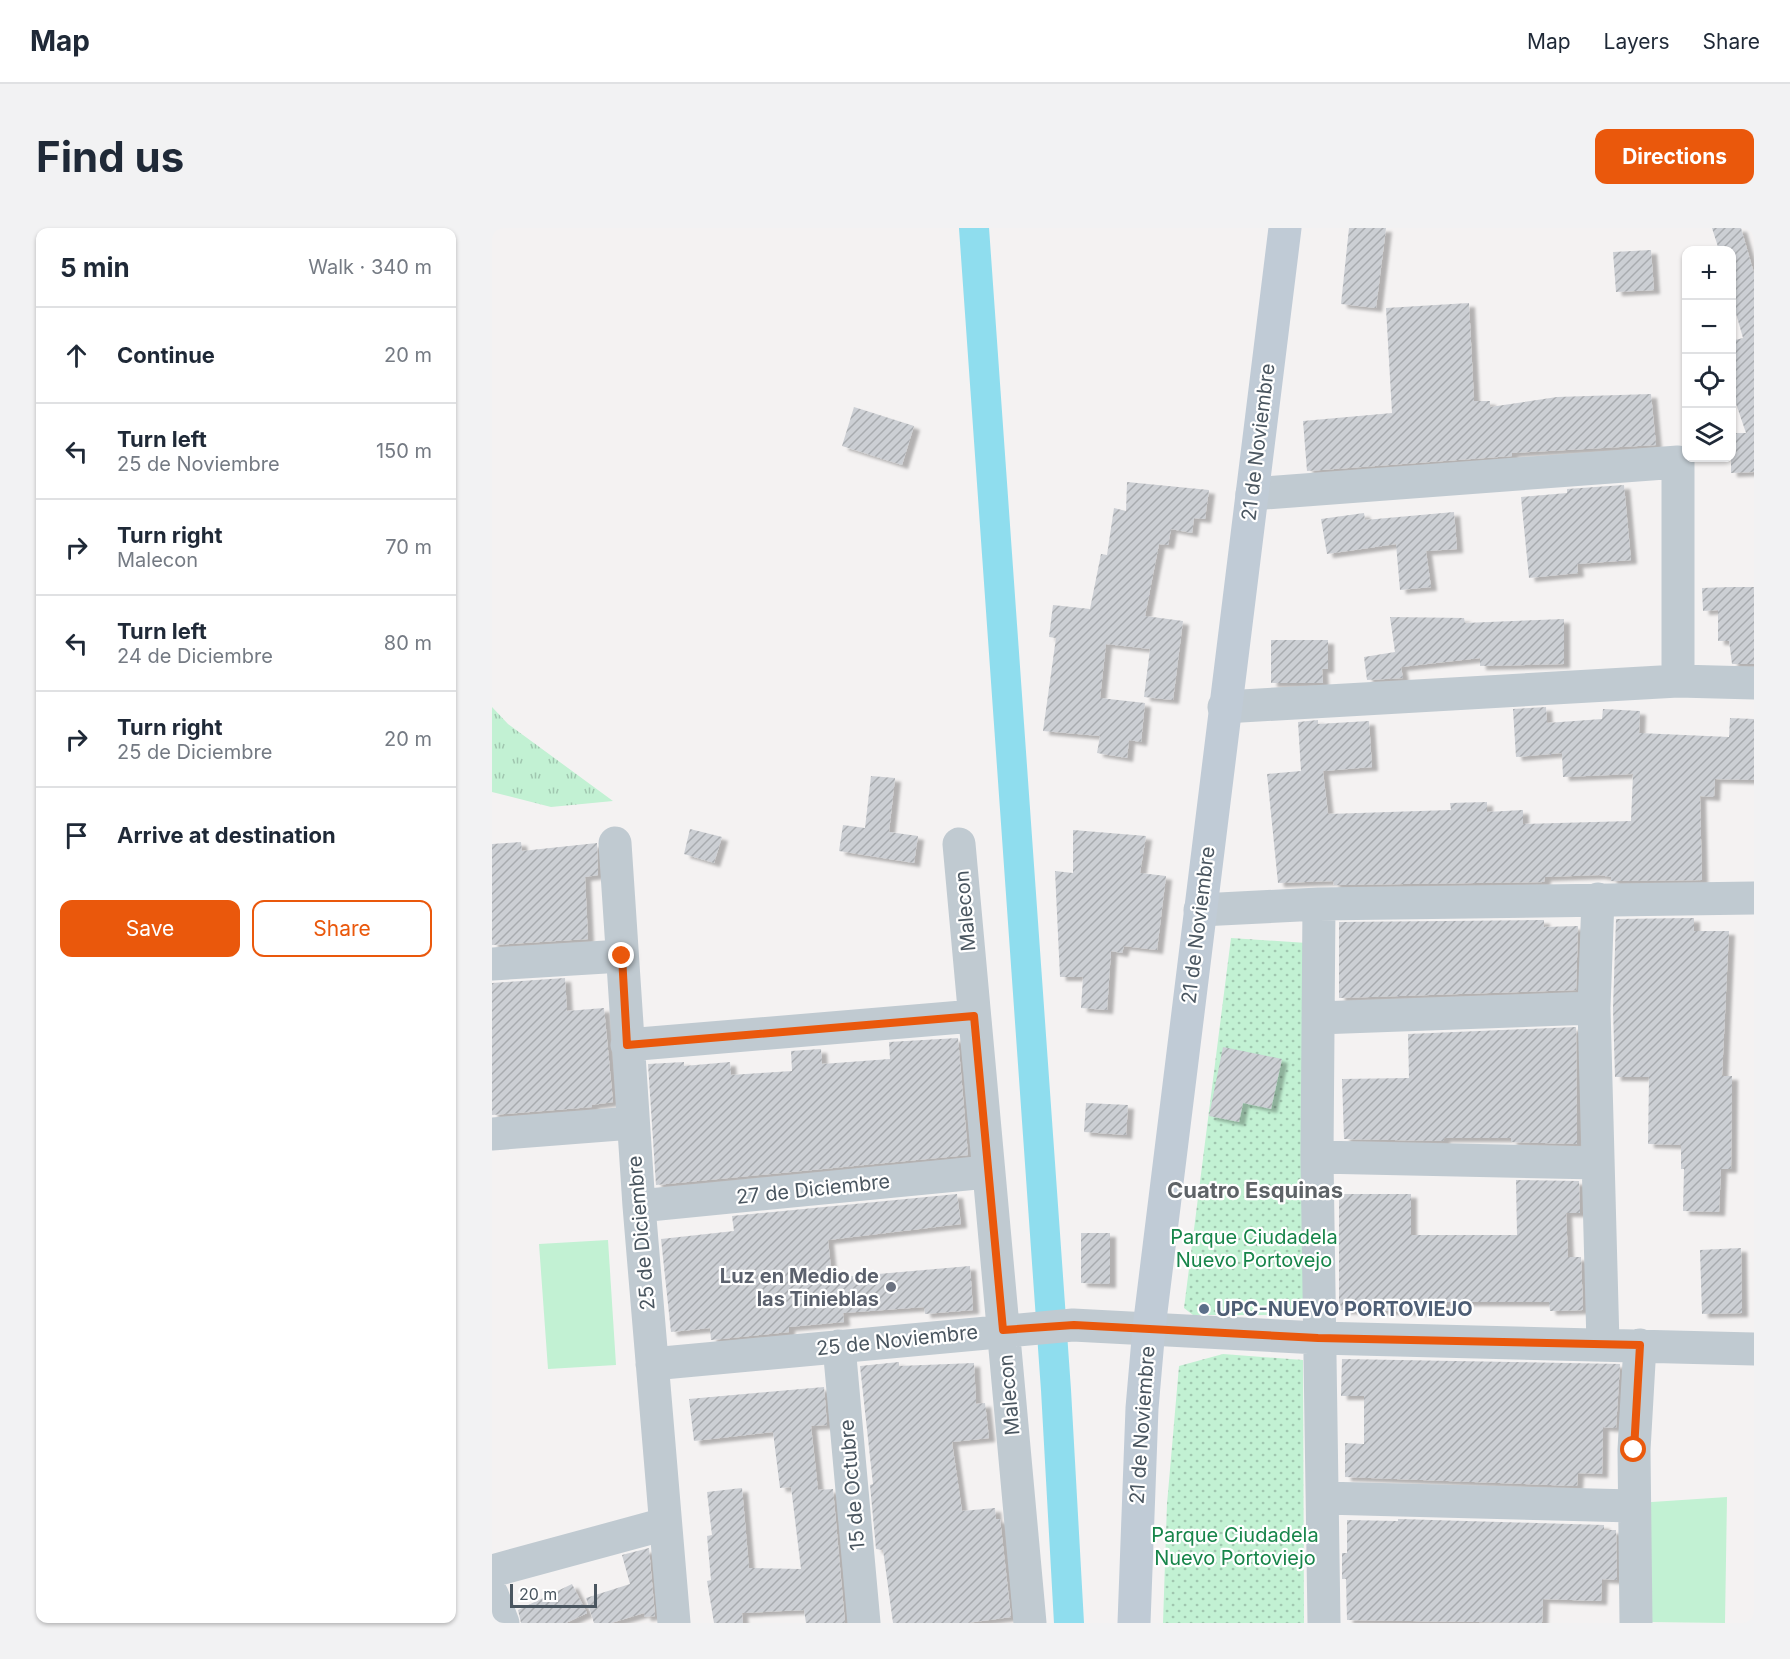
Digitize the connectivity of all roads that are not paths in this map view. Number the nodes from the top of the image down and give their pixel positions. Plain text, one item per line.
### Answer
1 (1285, 228) edge
2 (1252, 494) junction
3 (1678, 681) junction
4 (1754, 683) edge
5 (1224, 707) junction
6 (615, 843) dead end
7 (959, 844) dead end
8 (1598, 898) junction
9 (1754, 898) edge
10 (1319, 904) junction
11 (1200, 910) junction
12 (622, 956) junction
13 (492, 964) edge
14 (1594, 1008) junction
15 (974, 1016) junction
16 (1318, 1018) junction
17 (627, 1045) junction
18 (632, 1123) junction
19 (492, 1134) edge
20 (1317, 1157) junction
21 (1598, 1163) junction
22 (987, 1172) junction
23 (639, 1206) junction
24 (1149, 1328) junction
25 (1014, 1329) junction
26 (1318, 1338) junction
27 (1603, 1344) junction
28 (1640, 1345) junction
29 (839, 1346) junction
30 (1754, 1349) edge
31 (652, 1364) junction
32 (1323, 1498) junction
33 (1633, 1506) junction
34 (664, 1524) junction
35 (492, 1571) edge
36 (492, 1594) edge
37 (503, 1623) edge
38 (674, 1623) edge
39 (864, 1623) edge
40 (1030, 1623) edge
41 (1134, 1623) edge
42 (1324, 1623) edge
43 (1636, 1623) edge

1 - 2 street, 21 de Noviembre
2 - 3 street
2 - 5 street, 21 de Noviembre
3 - 4 street
3 - 5 street
5 - 11 street, 21 de Noviembre
6 - 12 street, 25 de Diciembre
7 - 15 street, Malecon
8 - 9 street
8 - 10 street
8 - 14 street
10 - 11 street
10 - 16 street
11 - 24 street, 21 de Noviembre
12 - 13 street
12 - 17 street, 25 de Diciembre
14 - 16 street
14 - 21 street
15 - 17 street
15 - 22 street, Malecon
16 - 20 street
17 - 18 street, 25 de Diciembre
18 - 19 street
18 - 23 street, 25 de Diciembre
20 - 21 street
20 - 26 street
21 - 27 street
22 - 23 street, 27 de Diciembre
22 - 25 street, Malecon
23 - 31 street, 25 de Diciembre
24 - 25 street, 25 de Noviembre
24 - 26 street, 25 de Noviembre
24 - 41 street, 21 de Noviembre
25 - 29 street, 25 de Noviembre
25 - 40 street, Malecon
26 - 27 street, 25 de Noviembre
26 - 32 street
27 - 28 street, 25 de Noviembre
28 - 30 street, 25 de Noviembre
28 - 33 street
29 - 31 street, 25 de Noviembre
29 - 39 street, 15 de Octubre
31 - 34 street, 25 de Diciembre
32 - 33 street
32 - 42 street
33 - 43 street
34 - 35 street
34 - 38 street, 25 de Diciembre
36 - 37 street

